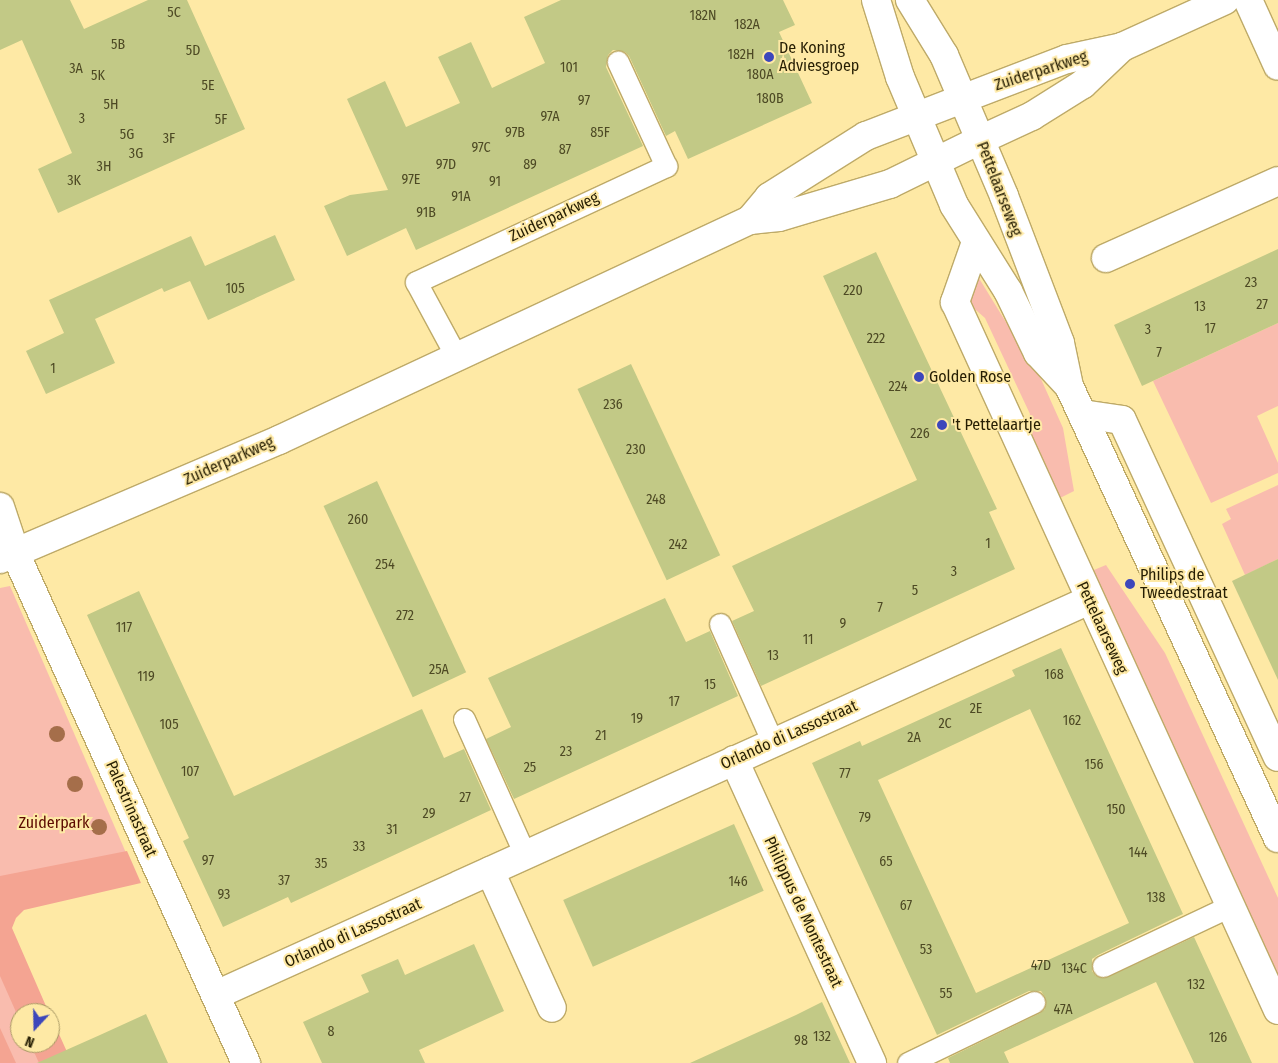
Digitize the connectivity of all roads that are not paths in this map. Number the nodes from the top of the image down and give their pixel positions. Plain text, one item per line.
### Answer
1 (876, 0) edge
2 (910, 0) edge
3 (1225, 0) edge
4 (1248, 0) edge
5 (1122, 47) junction
6 (618, 62) dead end
7 (1278, 66) edge
8 (962, 99) junction
9 (916, 117) junction
10 (980, 140) junction
11 (935, 160) junction
12 (1278, 181) edge
13 (750, 220) junction
14 (976, 242) junction
15 (1106, 258) dead end
16 (456, 356) junction
17 (1069, 386) junction
18 (1082, 414) junction
19 (0, 507) edge
20 (8, 557) edge
21 (1089, 600) junction
22 (720, 624) dead end
23 (464, 719) dead end
24 (1272, 726) edge
25 (773, 743) junction
26 (1278, 757) edge
27 (734, 760) junction
28 (1278, 838) edge
29 (525, 855) junction
30 (490, 871) junction
31 (1230, 906) junction
32 (1103, 966) dead end
33 (216, 996) junction
34 (1034, 1002) dead end
35 (552, 1008) dead end
36 (1278, 1010) edge
37 (246, 1063) edge
38 (872, 1063) edge
39 (908, 1063) edge

1 - 9 street, Pettelaarseweg
2 - 8 street, Pettelaarseweg
3 - 5 street, Zuiderparkweg
4 - 7 street
5 - 8 street, Zuiderparkweg
5 - 10 street, Zuiderparkweg
6 - 16 lane, Zuiderparkweg
8 - 9 street, Zuiderparkweg
8 - 10 street, Pettelaarseweg
9 - 11 street, Pettelaarseweg
9 - 13 street, Zuiderparkweg
10 - 11 street, Zuiderparkweg
10 - 17 street, Pettelaarseweg
11 - 13 street, Zuiderparkweg
11 - 14 street, Pettelaarseweg
12 - 15 street
13 - 16 street, Zuiderparkweg
14 - 17 street, Pettelaarseweg
14 - 21 street, Pettelaarseweg
16 - 20 street, Zuiderparkweg
17 - 18 street, Pettelaarseweg
18 - 24 street
18 - 28 street, Pettelaarseweg
19 - 20 street, Palestrinastraat
20 - 33 street, Palestrinastraat
21 - 25 street, Orlando di Lassostraat
21 - 31 street, Pettelaarseweg
22 - 25 lane
23 - 29 lane
24 - 26 street
25 - 27 street, Orlando di Lassostraat
27 - 29 street, Orlando di Lassostraat
27 - 38 street, Philippus de Montestraat
29 - 30 street, Orlando di Lassostraat
30 - 33 street, Orlando di Lassostraat
30 - 35 street
31 - 32 lane
31 - 36 street, Pettelaarseweg
33 - 37 street, Palestrinastraat
34 - 39 lane

